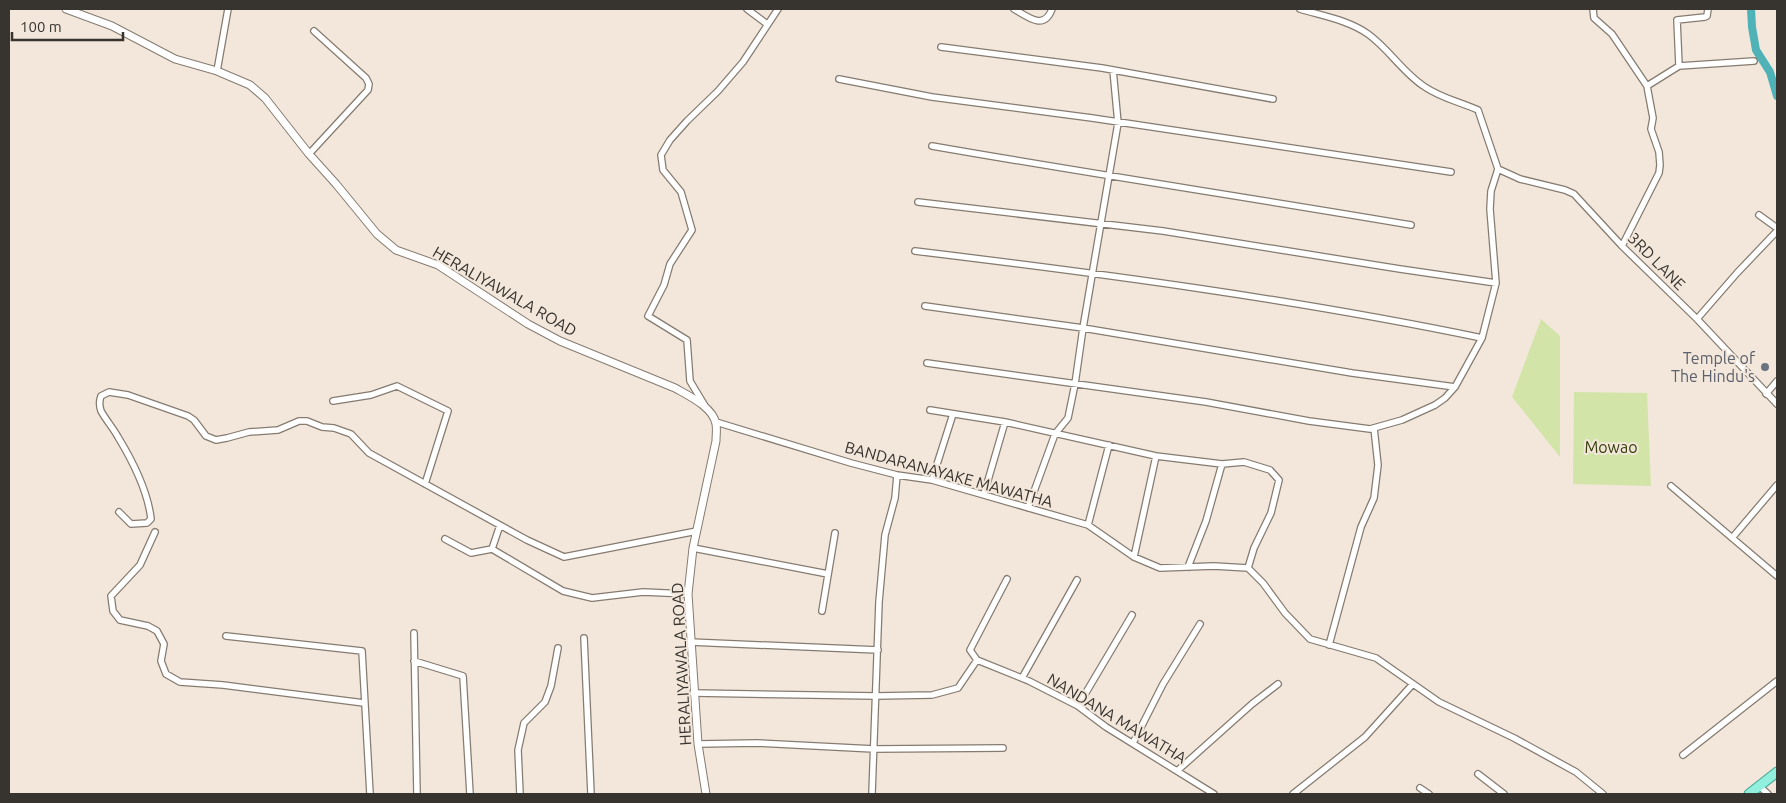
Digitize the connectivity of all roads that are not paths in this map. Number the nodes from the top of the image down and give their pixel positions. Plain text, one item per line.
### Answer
1 (66, 9) edge
2 (228, 9) edge
3 (747, 9) edge
4 (778, 9) edge
5 (1014, 9) edge
6 (1052, 9) edge
7 (1300, 9) edge
8 (1593, 9) edge
9 (1708, 9) edge
10 (768, 24) junction
11 (314, 32) dead end
12 (942, 47) dead end
13 (1754, 61) dead end
14 (1679, 66) junction
15 (217, 70) junction
16 (1113, 70) junction
17 (840, 79) dead end
18 (1647, 86) junction
19 (1273, 99) dead end
20 (1118, 123) junction
21 (932, 146) dead end
22 (309, 154) junction
23 (1498, 169) junction
24 (1451, 172) dead end
25 (1108, 177) junction
26 (918, 202) dead end
27 (1759, 215) dead end
28 (1101, 223) junction
29 (1411, 225) dead end
30 (1777, 229) edge
31 (1622, 246) junction
32 (915, 251) dead end
33 (1092, 272) junction
34 (1496, 283) junction
35 (925, 306) dead end
36 (1696, 319) junction
37 (1083, 328) junction
38 (1482, 338) junction
39 (927, 363) dead end
40 (1777, 381) edge
41 (1076, 384) junction
42 (1455, 387) junction
43 (1766, 394) junction
44 (333, 401) dead end
45 (1777, 404) edge
46 (707, 409) junction
47 (930, 410) dead end
48 (953, 414) junction
49 (716, 422) junction
50 (1005, 422) junction
51 (1374, 428) junction
52 (1055, 434) junction
53 (1109, 445) junction
54 (1156, 456) junction
55 (1222, 464) junction
56 (897, 475) junction
57 (932, 480) junction
58 (425, 484) junction
59 (1777, 485) edge
60 (1671, 486) dead end
61 (984, 494) junction
62 (1028, 508) junction
63 (119, 512) dead end
64 (500, 525) junction
65 (1088, 525) junction
66 (697, 531) junction
67 (156, 532) dead end
68 (835, 533) dead end
69 (1732, 538) junction
70 (445, 539) dead end
71 (693, 548) junction
72 (492, 549) junction
73 (1134, 557) junction
74 (1188, 567) junction
75 (1248, 568) junction
76 (828, 574) junction
77 (1777, 576) edge
78 (1007, 579) dead end
79 (1077, 580) dead end
80 (688, 594) junction
81 (822, 611) dead end
82 (1132, 616) dead end
83 (1200, 624) dead end
84 (414, 633) dead end
85 (226, 636) dead end
86 (584, 638) dead end
87 (690, 642) junction
88 (1329, 645) junction
89 (558, 648) dead end
90 (878, 650) junction
91 (977, 660) junction
92 (414, 661) junction
93 (1022, 678) junction
94 (1777, 681) edge
95 (1278, 684) dead end
96 (1412, 685) junction
97 (693, 693) junction
98 (876, 696) junction
99 (364, 703) junction
100 (1078, 706) junction
101 (1133, 743) junction
102 (698, 744) junction
103 (1003, 748) dead end
104 (874, 749) junction
105 (1683, 755) dead end
106 (1177, 771) junction
107 (1777, 772) edge
108 (1478, 774) dead end
109 (1760, 786) junction
110 (1420, 788) dead end
111 (370, 794) edge
112 (417, 794) edge
113 (470, 794) edge
114 (520, 794) edge
115 (591, 794) edge
116 (706, 794) edge
117 (872, 794) edge
118 (1214, 794) edge
119 (1293, 794) edge
120 (1429, 794) edge
121 (1504, 794) edge
122 (1603, 794) edge
123 (1749, 794) edge
124 (1768, 794) edge

1 - 15 street, HERALIYAWALA ROAD
2 - 15 street
3 - 10 street
4 - 10 street
5 - 6 street
7 - 23 street
8 - 18 street
9 - 14 street
10 - 46 street
11 - 22 street
12 - 16 street
13 - 14 street
14 - 18 street
15 - 22 street, HERALIYAWALA ROAD
16 - 19 street
16 - 20 street
17 - 20 street
18 - 31 street
20 - 24 street
20 - 25 street
21 - 25 street
22 - 46 street, HERALIYAWALA ROAD
23 - 31 street, 3RD LANE
23 - 34 street
25 - 28 street
25 - 29 street
26 - 28 street
27 - 30 street
28 - 33 street
28 - 34 street
30 - 36 street
31 - 36 street, 3RD LANE
32 - 33 street
33 - 37 street
33 - 38 street
34 - 38 street
35 - 37 street
36 - 43 street, 3RD LANE
37 - 41 street
37 - 42 street
38 - 42 street
39 - 41 street
40 - 43 street
41 - 51 street
41 - 52 street
42 - 51 street
43 - 45 street, 3RD LANE
44 - 58 street
46 - 49 street, HERALIYAWALA ROAD
47 - 48 street
48 - 50 street
48 - 57 street
49 - 56 street, BANDARANAYAKE MAWATHA
49 - 66 street, HERALIYAWALA ROAD
50 - 52 street
50 - 61 street
51 - 88 street
52 - 53 street
52 - 62 street
53 - 54 street
53 - 65 street
54 - 55 street
54 - 73 street
55 - 74 street
55 - 75 street
56 - 57 street, BANDARANAYAKE MAWATHA
56 - 90 street
57 - 61 street, BANDARANAYAKE MAWATHA
58 - 63 street
58 - 64 street
59 - 69 street
60 - 69 street
61 - 62 street, BANDARANAYAKE MAWATHA
62 - 65 street, BANDARANAYAKE MAWATHA
64 - 66 street
64 - 72 street
65 - 73 street, BANDARANAYAKE MAWATHA
66 - 71 street, HERALIYAWALA ROAD
67 - 99 street
68 - 76 street
69 - 77 street
70 - 72 street
71 - 76 street
71 - 80 street, HERALIYAWALA ROAD
72 - 80 street
73 - 74 street, BANDARANAYAKE MAWATHA
74 - 75 street, BANDARANAYAKE MAWATHA
75 - 88 street
76 - 81 street
78 - 91 street
79 - 93 street
80 - 87 street, HERALIYAWALA ROAD
82 - 100 street
83 - 101 street
84 - 92 street
85 - 99 street
86 - 115 street
87 - 90 street
87 - 97 street, HERALIYAWALA ROAD
88 - 96 street
89 - 114 street
90 - 98 street
91 - 93 street, NANDANA MAWATHA
91 - 98 street
92 - 112 street
92 - 113 street
93 - 100 street, NANDANA MAWATHA
94 - 105 street
95 - 106 street
96 - 119 street
96 - 122 street
97 - 98 street
97 - 102 street, HERALIYAWALA ROAD
98 - 104 street
99 - 111 street
100 - 101 street, NANDANA MAWATHA
101 - 106 street, NANDANA MAWATHA
102 - 104 street
102 - 116 street, HERALIYAWALA ROAD
103 - 104 street
104 - 117 street
106 - 118 street, NANDANA MAWATHA
107 - 109 main road
108 - 121 street
109 - 123 main road
109 - 124 street
110 - 120 street

